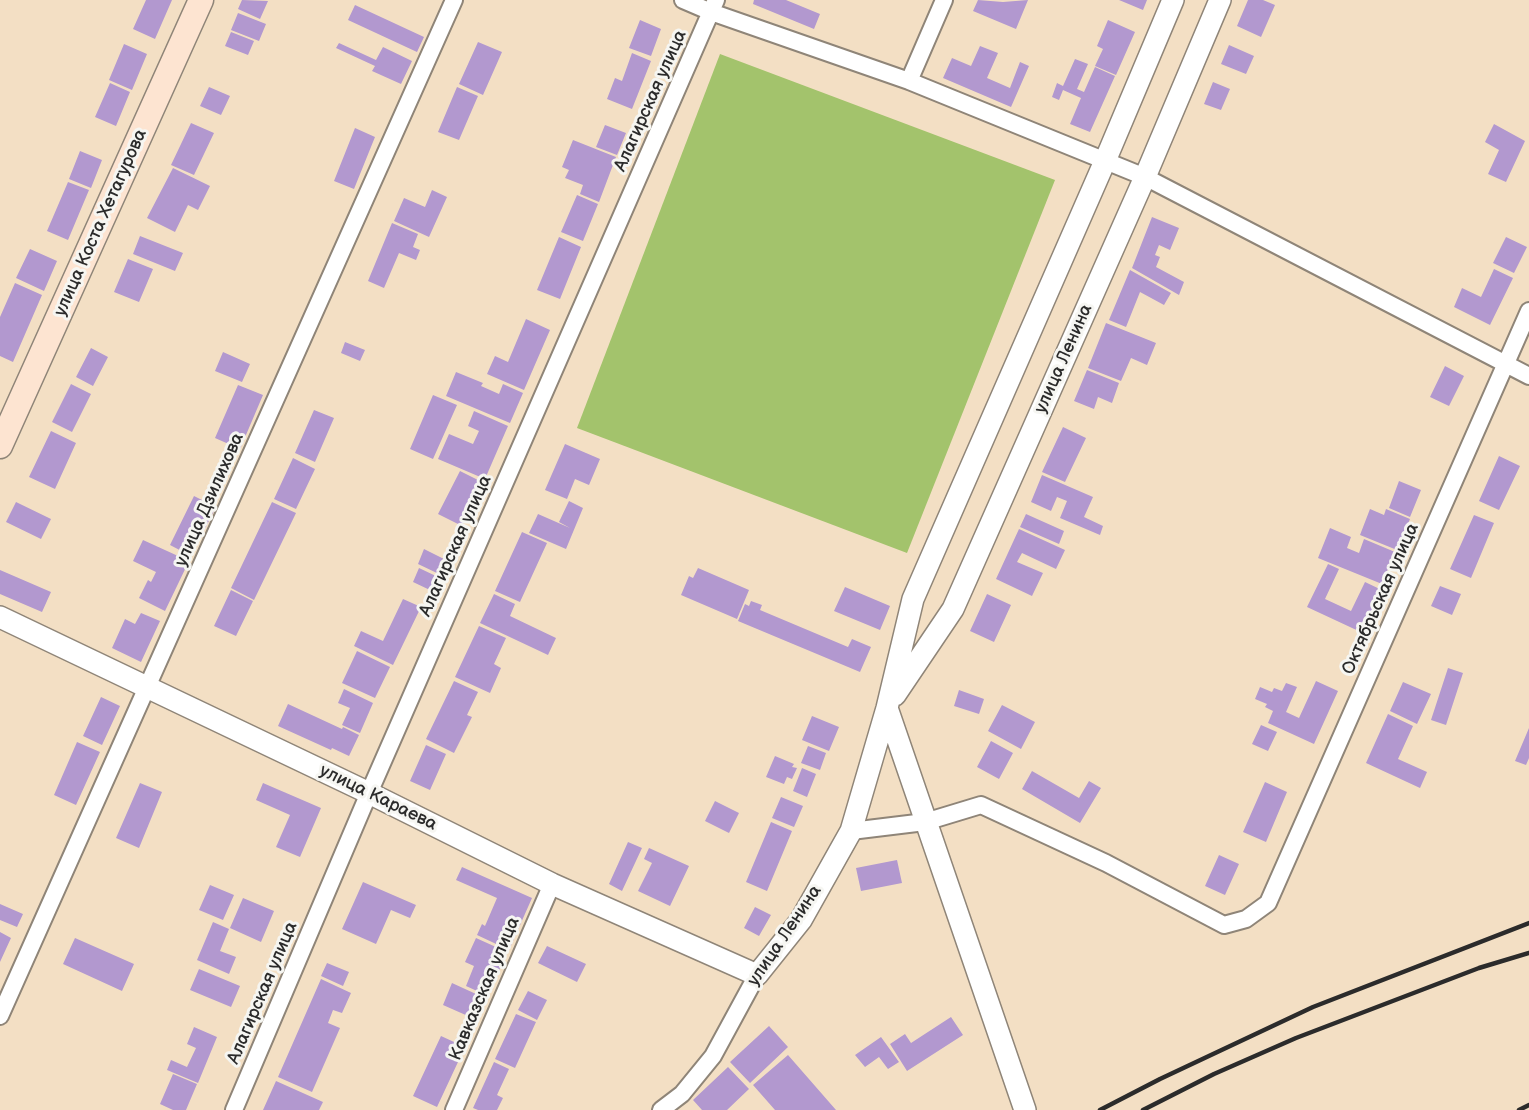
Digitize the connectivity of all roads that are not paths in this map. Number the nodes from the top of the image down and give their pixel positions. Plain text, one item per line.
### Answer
1 (201, 0) edge
2 (454, 0) edge
3 (683, 0) edge
4 (944, 0) edge
5 (1173, 0) edge
6 (1220, 0) edge
7 (714, 6) edge
8 (909, 81) junction
9 (1105, 161) junction
10 (1145, 177) junction
11 (1529, 311) edge
12 (1506, 364) junction
13 (1529, 376) edge
14 (0, 446) edge
15 (0, 617) edge
16 (148, 687) junction
17 (887, 708) junction
18 (369, 793) junction
19 (925, 822) junction
20 (851, 831) junction
21 (552, 884) junction
22 (757, 975) junction
23 (0, 1016) edge
24 (234, 1110) edge
25 (454, 1110) edge
26 (661, 1110) edge
27 (1025, 1110) edge

1 - 14 main road, улица Коста Хетагурова
2 - 16 street, улица Дзилихова
3 - 7 street
4 - 8 street
5 - 9 street, улица Ленина
6 - 10 street, улица Ленина
7 - 8 street
7 - 18 street, Алагирская улица
8 - 9 street
9 - 10 street
9 - 17 street, улица Ленина
10 - 12 street
10 - 17 street, улица Ленина
11 - 12 street, Октябрьская улица
12 - 13 street
12 - 19 street, Октябрьская улица
15 - 16 street, улица Караева
16 - 18 street, улица Караева
16 - 23 street, улица Дзилихова
17 - 19 street
17 - 20 street, улица Ленина
18 - 21 street, улица Караева
18 - 24 street, Алагирская улица
19 - 20 street
19 - 27 street
20 - 22 street, улица Ленина
21 - 22 street, улица Караева
21 - 25 street, Кавказская улица
22 - 26 street, улица Ленина

